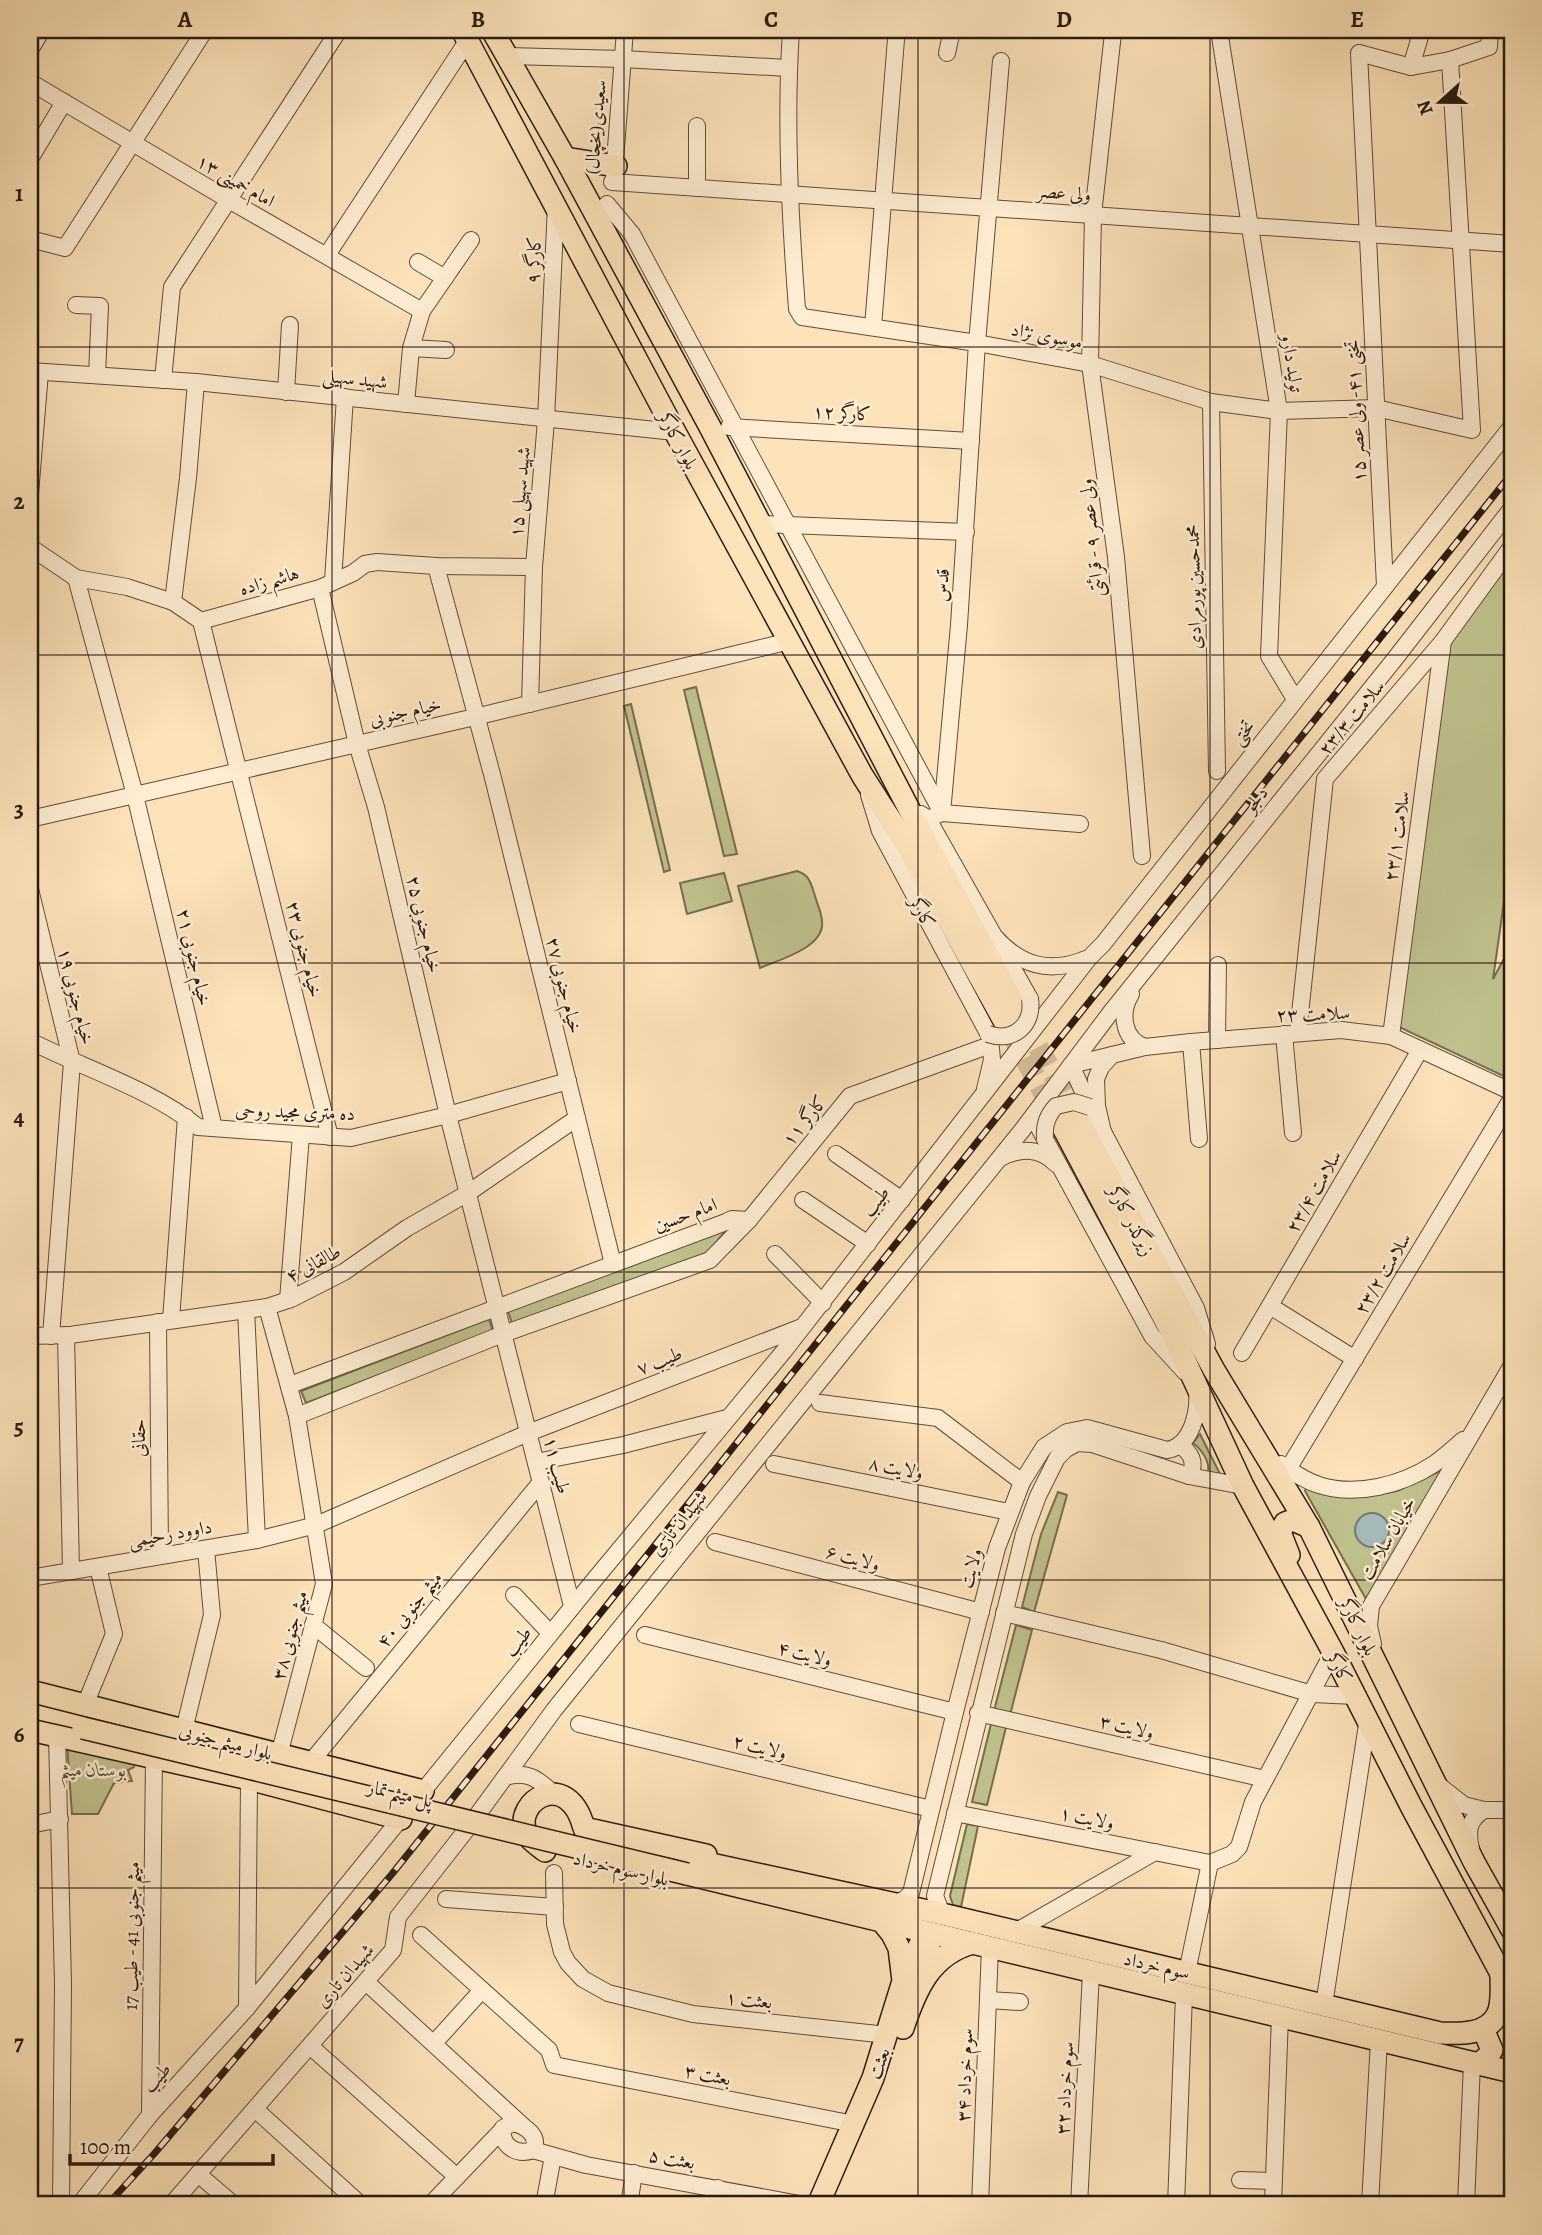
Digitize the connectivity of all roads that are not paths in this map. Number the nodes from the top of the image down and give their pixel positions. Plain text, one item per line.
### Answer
1 (42, 30) edge
2 (205, 30) edge
3 (339, 30) edge
4 (492, 30) edge
5 (625, 30) edge
6 (791, 30) edge
7 (952, 30) edge
8 (1219, 30) edge
9 (1422, 30) edge
10 (1490, 30) edge
11 (1113, 33) dead end
12 (465, 35) edge
13 (896, 39) dead end
14 (30, 50) edge
15 (947, 53) dead end
16 (506, 56) junction
17 (622, 59) junction
18 (1450, 60) junction
19 (1001, 61) dead end
20 (1411, 67) junction
21 (788, 68) junction
22 (30, 82) edge
23 (64, 102) junction
24 (697, 126) dead end
25 (133, 144) junction
26 (565, 158) junction
27 (30, 159) edge
28 (614, 174) junction
29 (697, 188) junction
30 (789, 194) junction
31 (229, 200) junction
32 (882, 201) junction
33 (607, 204) junction
34 (556, 206) junction
35 (988, 208) junction
36 (1094, 215) junction
37 (1250, 226) junction
38 (601, 227) junction
39 (1367, 234) junction
40 (30, 239) edge
41 (471, 240) dead end
42 (1461, 241) junction
43 (1512, 244) edge
44 (327, 255) junction
45 (418, 262) dead end
46 (445, 278) junction
47 (76, 305) dead end
48 (422, 311) junction
49 (290, 325) dead end
50 (873, 327) junction
51 (977, 343) junction
52 (411, 348) junction
53 (446, 351) dead end
54 (1090, 364) junction
55 (35, 371) edge
56 (97, 375) junction
57 (163, 380) junction
58 (196, 382) junction
59 (286, 392) junction
60 (345, 397) junction
61 (1211, 402) junction
62 (406, 404) junction
63 (1376, 408) junction
64 (1279, 411) junction
65 (546, 420) junction
66 (1512, 426) edge
67 (710, 427) junction
68 (735, 427) junction
69 (675, 432) junction
70 (971, 440) junction
71 (30, 494) edge
72 (1510, 514) edge
73 (761, 524) junction
74 (787, 524) junction
75 (966, 532) junction
76 (1512, 546) edge
77 (30, 547) edge
78 (436, 566) junction
79 (534, 567) junction
80 (76, 578) junction
81 (326, 584) junction
82 (1385, 586) junction
83 (173, 602) junction
84 (201, 621) junction
85 (815, 627) junction
86 (790, 641) junction
87 (1443, 641) junction
88 (1295, 699) junction
89 (530, 704) junction
90 (475, 716) junction
91 (357, 744) junction
92 (1217, 771) dead end
93 (238, 772) junction
94 (862, 775) junction
95 (135, 795) junction
96 (30, 819) edge
97 (1080, 824) dead end
98 (925, 828) junction
99 (1142, 856) dead end
100 (30, 889) edge
101 (994, 936) junction
102 (1089, 958) junction
103 (1219, 965) dead end
104 (1138, 978) junction
105 (1003, 1032) junction
106 (1291, 1034) junction
107 (1391, 1036) junction
108 (1217, 1040) junction
109 (30, 1041) edge
110 (1191, 1042) junction
111 (1145, 1047) junction
112 (1420, 1050) junction
113 (1112, 1055) junction
114 (72, 1062) junction
115 (1007, 1065) joint
116 (1071, 1065) junction
117 (568, 1081) junction
118 (1512, 1092) edge
119 (982, 1098) junction
120 (1512, 1098) edge
121 (1074, 1113) junction
122 (448, 1115) junction
123 (1032, 1117) junction
124 (186, 1118) junction
125 (577, 1118) junction
126 (214, 1128) junction
127 (1103, 1132) junction
128 (1293, 1133) dead end
129 (301, 1135) junction
130 (330, 1137) junction
131 (1045, 1139) junction
132 (1199, 1139) dead end
133 (836, 1154) dead end
134 (998, 1160) junction
135 (1061, 1169) junction
136 (468, 1193) junction
137 (803, 1200) dead end
138 (902, 1200) junction
139 (749, 1220) junction
140 (868, 1244) junction
141 (775, 1254) dead end
142 (612, 1264) junction
143 (288, 1300) junction
144 (822, 1303) junction
145 (1270, 1306) junction
146 (267, 1307) junction
147 (496, 1307) junction
148 (246, 1310) junction
149 (165, 1321) junction
150 (804, 1326) junction
151 (1182, 1333) junction
152 (503, 1334) junction
153 (30, 1336) edge
154 (59, 1336) junction
155 (1242, 1353) dead end
156 (1355, 1359) junction
157 (1512, 1365) edge
158 (1214, 1370) junction
159 (290, 1385) junction
160 (1196, 1385) junction
161 (820, 1403) dead end
162 (298, 1416) junction
163 (727, 1418) junction
164 (528, 1433) junction
165 (1470, 1434) junction
166 (1086, 1436) junction
167 (1257, 1444) junction
168 (1180, 1445) junction
169 (1044, 1447) junction
170 (1057, 1458) junction
171 (536, 1462) junction
172 (774, 1464) dead end
173 (1288, 1469) junction
174 (1189, 1476) junction
175 (541, 1482) junction
176 (1022, 1482) junction
177 (1243, 1486) junction
178 (1009, 1512) junction
179 (316, 1525) junction
180 (1309, 1527) junction
181 (257, 1540) junction
182 (715, 1542) dead end
183 (206, 1549) junction
184 (160, 1555) junction
185 (98, 1567) junction
186 (71, 1572) junction
187 (30, 1578) edge
188 (514, 1595) dead end
189 (572, 1606) junction
190 (981, 1612) junction
191 (1004, 1613) junction
192 (313, 1625) junction
193 (550, 1633) junction
194 (645, 1635) dead end
195 (1331, 1648) junction
196 (366, 1668) dead end
197 (1380, 1670) junction
198 (30, 1691) edge
199 (1312, 1694) junction
200 (1356, 1696) junction
201 (30, 1701) edge
202 (954, 1712) junction
203 (978, 1713) junction
204 (30, 1716) edge
205 (85, 1716) junction
206 (1368, 1718) junction
207 (579, 1724) dead end
208 (30, 1730) edge
209 (184, 1730) junction
210 (57, 1735) junction
211 (532, 1741) junction
212 (279, 1755) junction
213 (154, 1757) junction
214 (310, 1763) junction
215 (368, 1777) junction
216 (505, 1777) junction
217 (249, 1779) junction
218 (538, 1779) junction
219 (1265, 1779) junction
220 (1437, 1783) junction
221 (423, 1791) junction
222 (1512, 1793) edge
223 (558, 1795) junction
224 (360, 1807) junction
225 (931, 1809) junction
226 (1484, 1810) junction
227 (1510, 1810) edge
228 (955, 1814) junction
229 (401, 1818) junction
230 (60, 1819) junction
231 (30, 1825) edge
232 (467, 1829) junction
233 (545, 1851) junction
234 (1155, 1852) junction
235 (1474, 1861) junction
236 (1210, 1863) junction
237 (555, 1873) dead end
238 (774, 1887) junction
239 (903, 1898) junction
240 (446, 1899) dead end
241 (939, 1905) junction
242 (555, 1907) junction
243 (880, 1919) junction
244 (919, 1930) joint
245 (1512, 1930) edge
246 (1015, 1932) junction
247 (421, 1935) dead end
248 (982, 1945) junction
249 (1187, 1972) junction
250 (1091, 1973) junction
251 (1502, 1975) junction
252 (366, 1982) junction
253 (912, 1983) junction
254 (482, 1990) junction
255 (1512, 1994) edge
256 (1184, 1995) junction
257 (989, 2000) junction
258 (1020, 2002) dead end
259 (1324, 2005) junction
260 (247, 2008) junction
261 (1280, 2016) junction
262 (1483, 2029) junction
263 (887, 2035) junction
264 (1379, 2040) junction
265 (435, 2042) junction
266 (310, 2046) junction
267 (1476, 2064) junction
268 (1512, 2072) edge
269 (256, 2110) junction
270 (150, 2115) junction
271 (854, 2124) junction
272 (523, 2126) junction
273 (502, 2130) junction
274 (533, 2150) junction
275 (554, 2156) junction
276 (634, 2173) junction
277 (198, 2174) junction
278 (457, 2177) junction
279 (1240, 2180) dead end
280 (1273, 2181) junction
281 (718, 2188) junction
282 (444, 2197) edge
283 (61, 2205) edge
284 (79, 2205) edge
285 (171, 2205) edge
286 (234, 2205) edge
287 (361, 2205) edge
288 (430, 2205) edge
289 (544, 2205) edge
290 (629, 2205) edge
291 (715, 2205) edge
292 (804, 2205) edge
293 (818, 2205) edge
294 (833, 2205) edge
295 (980, 2205) edge
296 (1079, 2205) edge
297 (1176, 2205) edge
298 (1273, 2205) edge
299 (1370, 2205) edge
300 (1466, 2205) edge

1 - 14 street
2 - 25 street
3 - 31 street
4 - 16 main road, بلوار کارگر
5 - 17 street, سعیدی(یخچال)
6 - 21 street
7 - 15 street
8 - 37 street, تولید دارو
9 - 20 street
10 - 18 street
11 - 36 street, ولی عصر ۹ - قرائتی
12 - 34 main road, بلوار کارگر
12 - 44 street
13 - 32 street
16 - 17 street
16 - 26 main road, بلوار کارگر
17 - 21 street
17 - 28 street, سعیدی(یخچال)
18 - 20 street
18 - 42 street
19 - 35 street, قدس
20 - 39 street, تختی ۴۱- ولی عصر ۱۵
21 - 30 street
22 - 23 street, امام خمینی ۱۳
23 - 25 street, امام خمینی ۱۳
23 - 27 street
24 - 29 street
25 - 31 street, امام خمینی ۱۳
25 - 40 street
26 - 28 main road
26 - 38 main road, بلوار کارگر
28 - 29 street, ولی عصر
28 - 33 street, سعیدی(یخچال)
29 - 30 street, ولی عصر
30 - 32 street, ولی عصر
30 - 50 street, موسوی نژاد
31 - 44 street, امام خمینی ۱۳
31 - 57 street
32 - 35 street, ولی عصر
32 - 50 street
33 - 38 street, سعیدی(یخچال)
33 - 68 street
34 - 65 street, کارگر ۹
34 - 69 main road, بلوار کارگر
35 - 36 street, ولی عصر
35 - 51 street, قدس
36 - 37 street, ولی عصر
36 - 54 street, ولی عصر ۹ - قرائتی
37 - 39 street, ولی عصر
37 - 64 street, تولید دارو
38 - 67 main road, بلوار کارگر
39 - 42 street, ولی عصر
39 - 63 street, تختی ۴۱- ولی عصر ۱۵
41 - 46 street
42 - 43 street, ولی عصر
42 - 63 street, موسوی نژاد
44 - 48 street, امام خمینی ۱۳
45 - 46 street
46 - 48 street
47 - 56 street
48 - 52 street
49 - 59 street
50 - 51 street, موسوی نژاد
51 - 54 street, موسوی نژاد
51 - 70 street, قدس
52 - 53 street
52 - 62 street
54 - 61 street, موسوی نژاد
54 - 99 street, ولی عصر ۹ - قرائتی
55 - 56 street, شهید سهیلی
55 - 71 street
56 - 57 street, شهید سهیلی
57 - 58 street, شهید سهیلی
58 - 59 street, شهید سهیلی
58 - 83 street
59 - 60 street, شهید سهیلی
60 - 62 street, شهید سهیلی
60 - 81 street, خیام جنوبی ۲۵
61 - 64 street, موسوی نژاد
61 - 92 street, محمدحسین پورمرادی
62 - 65 street, شهید سهیلی
63 - 64 street, موسوی نژاد
63 - 82 street, تختی ۴۱- ولی عصر ۱۵
64 - 88 street, تولید دارو
65 - 69 street, شهید سهیلی
65 - 79 street, شهید سهیلی ۱۵
66 - 82 street, تختی
67 - 68 street, کارگر ۱۲
67 - 73 main road, بلوار کارگر
68 - 70 street, کارگر ۱۲
68 - 74 street
69 - 86 main road, بلوار کارگر
70 - 75 street, قدس
72 - 104 street, دلجو
73 - 74 street
73 - 85 main road, بلوار کارگر
74 - 75 street
74 - 98 street
75 - 98 street, قدس
76 - 87 street, سلامت ۲۳/۳
77 - 80 street
78 - 79 street, هاشم زاده
78 - 81 street, هاشم زاده
78 - 90 street, خیام جنوبی ۲۷
79 - 89 street, شهید سهیلی ۱۵
80 - 83 street
80 - 95 street, خیام جنوبی ۲۱
81 - 84 street, هاشم زاده
81 - 91 street, خیام جنوبی ۲۵
82 - 88 street, تختی
83 - 84 street
84 - 93 street, خیام جنوبی ۲۳
85 - 86 main road
85 - 98 main road, بلوار کارگر
86 - 89 street, خیام جنوبی
86 - 94 main road, بلوار کارگر
87 - 106 street, سلامت ۲۳/۳
87 - 107 street, سلامت ۲۳/۱
88 - 102 street, تختی
89 - 90 street, خیام جنوبی
90 - 91 street, خیام جنوبی
90 - 117 street, خیام جنوبی ۲۷
91 - 93 street, خیام جنوبی
91 - 122 street, خیام جنوبی ۲۵
93 - 95 street, خیام جنوبی
93 - 130 street, خیام جنوبی ۲۳
94 - 98 main road, بلوار کارگر
94 - 105 street, کارگر
95 - 96 street, خیام جنوبی
95 - 126 street, خیام جنوبی ۲۱
97 - 98 street
98 - 101 street
98 - 105 main road
100 - 114 street, خیام جنوبی ۱۹
101 - 102 street
101 - 105 street, کارگر ۱۱, bridge
102 - 115 street, تختی
103 - 108 street
104 - 111 street
104 - 116 street, دلجو
105 - 119 street
105 - 139 street, کارگر ۱۱
106 - 107 street, سلامت ۲۳
106 - 108 street, سلامت ۲۳
106 - 128 street, سلامت ۲۳/۳
107 - 112 street, سلامت ۲۳
108 - 110 street, سلامت ۲۳
109 - 114 street, ده متری مجید روحی
110 - 111 street, سلامت ۲۳
110 - 132 street
111 - 113 street, سلامت ۲۳
112 - 118 street, سلامت ۲۳
112 - 145 street, سلامت ۲۳/۴
113 - 116 street, سلامت ۲۳
113 - 127 street
114 - 124 street, ده متری مجید روحی
114 - 154 street, خیام جنوبی ۱۹
115 - 119 street, طیب
116 - 121 street
116 - 123 street, دلجو
117 - 122 street, ده متری مجید روحی
117 - 125 street, خیام جنوبی ۲۷
119 - 138 street, طیب
120 - 156 street, سلامت ۲۳/۲
121 - 127 street
121 - 131 street, bridge
121 - 151 main road, زیرگذر کارگر
122 - 130 street, ده متری مجید روحی
122 - 136 street, خیام جنوبی ۲۵
123 - 131 street
123 - 134 street, شهیدان تاری
124 - 126 street, ده متری مجید روحی
124 - 149 street, حقانی
125 - 136 street, طالقانی ۴
125 - 142 street, خیام جنوبی ۲۷
126 - 129 street, ده متری مجید روحی
127 - 158 street
129 - 130 street, ده متری مجید روحی
129 - 143 street
131 - 135 street
133 - 138 street
134 - 135 street
134 - 211 street, شهیدان تاری
135 - 160 street
136 - 143 street, طالقانی ۴
136 - 147 street, طیب ۱۱
137 - 140 street
138 - 140 street, طیب
139 - 142 street, امام حسین
139 - 152 street, امام حسین
140 - 144 street, طیب
141 - 144 street
142 - 147 street, امام حسین
143 - 146 street, طالقانی ۴
144 - 150 street, طیب
145 - 155 street, سلامت ۲۳/۴
145 - 156 street
146 - 148 street, طالقانی ۴
146 - 159 street, میثم جنوبی ۳۸
147 - 152 street, طیب ۱۱
147 - 159 street, امام حسین
148 - 149 street, طالقانی ۴
148 - 181 street
149 - 154 street, طالقانی ۴
149 - 184 street, حقانی
150 - 163 street, طیب
150 - 164 street, طیب ۷
151 - 158 main road, بلوار کارگر
151 - 160 main road, کارگر
152 - 162 street, امام حسین
152 - 164 street, طیب ۱۱
153 - 154 street, طالقانی ۴
154 - 186 street, خیام جنوبی ۱۹
156 - 173 street, سلامت ۲۳/۲
157 - 165 street, خیابان سلامت
158 - 167 main road, بلوار کارگر
159 - 162 street, میثم جنوبی ۳۸
160 - 168 street
160 - 177 main road, کارگر
161 - 176 street
162 - 179 street, میثم جنوبی ۳۸
163 - 171 street
163 - 189 street, طیب
164 - 171 street, طیب ۱۱
164 - 179 street, طیب ۷
165 - 173 street, خیابان سلامت
165 - 197 street, خیابان سلامت
166 - 168 street
166 - 169 street, ولایت
166 - 170 street
166 - 174 street
167 - 173 street, خیابان سلامت
167 - 180 main road, بلوار کارگر
168 - 174 street
169 - 170 street
169 - 176 street, ولایت
170 - 191 street
171 - 175 street, طیب ۱۱
172 - 178 street, ولایت ۸
174 - 177 street
175 - 189 street, طیب ۱۱
175 - 214 street, میثم جنوبی ۴۰
176 - 178 street, ولایت
177 - 195 main road, کارگر
178 - 190 street, ولایت
179 - 181 street, داوود رحیمی
179 - 192 street, میثم جنوبی ۳۸
180 - 195 main road
180 - 197 main road, بلوار کارگر
181 - 183 street, داوود رحیمی
182 - 190 street, ولایت ۶
183 - 184 street, داوود رحیمی
183 - 209 street
184 - 185 street, داوود رحیمی
185 - 186 street, داوود رحیمی
185 - 205 street
186 - 187 street, داوود رحیمی
188 - 193 street
189 - 193 street, طیب
190 - 202 street, ولایت
191 - 199 street
191 - 203 street
192 - 196 street
192 - 212 street, میثم جنوبی ۳۸
193 - 221 street, طیب
194 - 202 street, ولایت ۴
195 - 199 street
195 - 200 main road, کارگر
197 - 220 main road, بلوار کارگر
198 - 205 main road, بلوار میثم جنوبی
199 - 200 street
199 - 219 street
200 - 206 main road, کارگر
201 - 205 main road, پل میثم تمار
202 - 225 street, ولایت
203 - 219 street, ولایت ۳
203 - 228 street
204 - 205 main road, پل میثم تمار
205 - 209 main road, بلوار میثم جنوبی
205 - 238 main road, پل میثم تمار, bridge
206 - 251 main road, کارگر
206 - 259 street
207 - 225 street, ولایت ۲
208 - 210 main road, بلوار میثم جنوبی
209 - 212 main road, بلوار میثم جنوبی
210 - 213 main road, بلوار میثم جنوبی
210 - 230 street
211 - 216 street, شهیدان تاری
211 - 218 street
212 - 214 main road, بلوار میثم جنوبی
213 - 217 main road, بلوار میثم جنوبی
213 - 270 street, میثم جنوبی 41 - طیب 17
214 - 215 main road, بلوار میثم جنوبی
215 - 221 main road, بلوار میثم جنوبی
215 - 224 main road
216 - 218 street
216 - 232 street, شهیدان تاری
217 - 224 main road, بلوار میثم جنوبی
217 - 260 street
218 - 223 street
219 - 236 street
220 - 226 street
220 - 235 main road, بلوار کارگر
221 - 229 street, طیب
222 - 227 street
223 - 233 main road
223 - 238 main road, بلوار سوم خرداد
224 - 229 main road, بلوار میثم جنوبی
225 - 239 street, ولایت
226 - 227 street
226 - 235 street
228 - 234 street, ولایت ۱
228 - 241 street
229 - 260 street, طیب
230 - 231 street
230 - 283 street
232 - 233 main road, بلوار سوم خرداد
232 - 252 street, شهیدان تاری
233 - 238 main road, بلوار سوم خرداد
234 - 236 street, ولایت ۱
234 - 246 street
235 - 245 main road, بلوار کارگر
236 - 249 street
237 - 242 street, بعثت ۱
238 - 239 main road, سوم خرداد
238 - 243 main road, بلوار سوم خرداد
239 - 241 main road, سوم خرداد
240 - 242 street
241 - 246 main road, سوم خرداد
242 - 263 street, بعثت ۱
243 - 244 main road, بلوار سوم خرداد
243 - 253 main road, بعثت
244 - 248 main road, سوم خرداد
246 - 249 main road, سوم خرداد
247 - 254 street
248 - 250 main road, سوم خرداد
248 - 253 main road, بعثت
248 - 257 street, سوم خرداد ۳۴
249 - 259 main road, سوم خرداد
250 - 256 main road, سوم خرداد
250 - 296 street, سوم خرداد ۳۲
251 - 255 main road, کارگر
251 - 262 main road
252 - 265 street
252 - 266 street, شهیدان تاری
253 - 263 main road, بعثت
253 - 294 main road, بعثت
254 - 265 street
254 - 271 street, بعثت ۳
256 - 261 main road, سوم خرداد
256 - 297 street
257 - 258 street
257 - 295 street, سوم خرداد ۳۴
259 - 262 main road, سوم خرداد
260 - 270 street, طیب
261 - 264 main road, سوم خرداد
261 - 280 street
262 - 267 main road
263 - 271 main road, بعثت
264 - 267 main road, سوم خرداد
264 - 299 street
265 - 272 street
266 - 269 street, شهیدان تاری
266 - 278 street
267 - 268 main road, سوم خرداد
267 - 300 street
269 - 277 street, شهیدان تاری
269 - 287 street
270 - 284 street, طیب
271 - 293 main road, بعثت
272 - 273 street
272 - 274 street
273 - 274 street
273 - 278 street
274 - 275 street, بعثت ۵
275 - 276 street, بعثت ۵
275 - 289 street
276 - 281 street, بعثت ۵
276 - 290 street
277 - 285 street, شهیدان تاری
277 - 286 street
278 - 282 street
279 - 280 street
280 - 298 street
281 - 291 street
281 - 292 street, بعثت ۵
282 - 288 street

